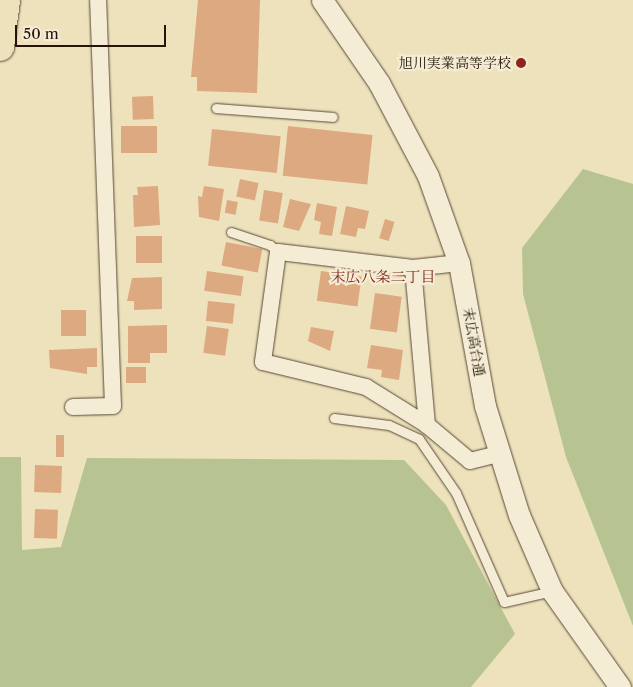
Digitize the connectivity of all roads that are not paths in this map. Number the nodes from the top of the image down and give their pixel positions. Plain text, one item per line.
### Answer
1 (6, 0) edge
2 (98, 0) edge
3 (322, 0) edge
4 (0, 47) edge
5 (216, 108) dead end
6 (333, 117) dead end
7 (231, 232) dead end
8 (278, 252) junction
9 (460, 263) junction
10 (413, 268) junction
11 (73, 407) dead end
12 (334, 418) dead end
13 (427, 424) junction
14 (498, 454) junction
15 (552, 591) junction
16 (620, 687) edge

1 - 4 highway
2 - 11 street
3 - 9 street, 末広高台通
5 - 6 lane
7 - 8 lane
8 - 10 street
8 - 13 street
9 - 10 street
9 - 14 street, 末広高台通
10 - 13 street
12 - 15 lane
13 - 14 street
14 - 15 street, 末広高台通
15 - 16 street, 末広高台通

